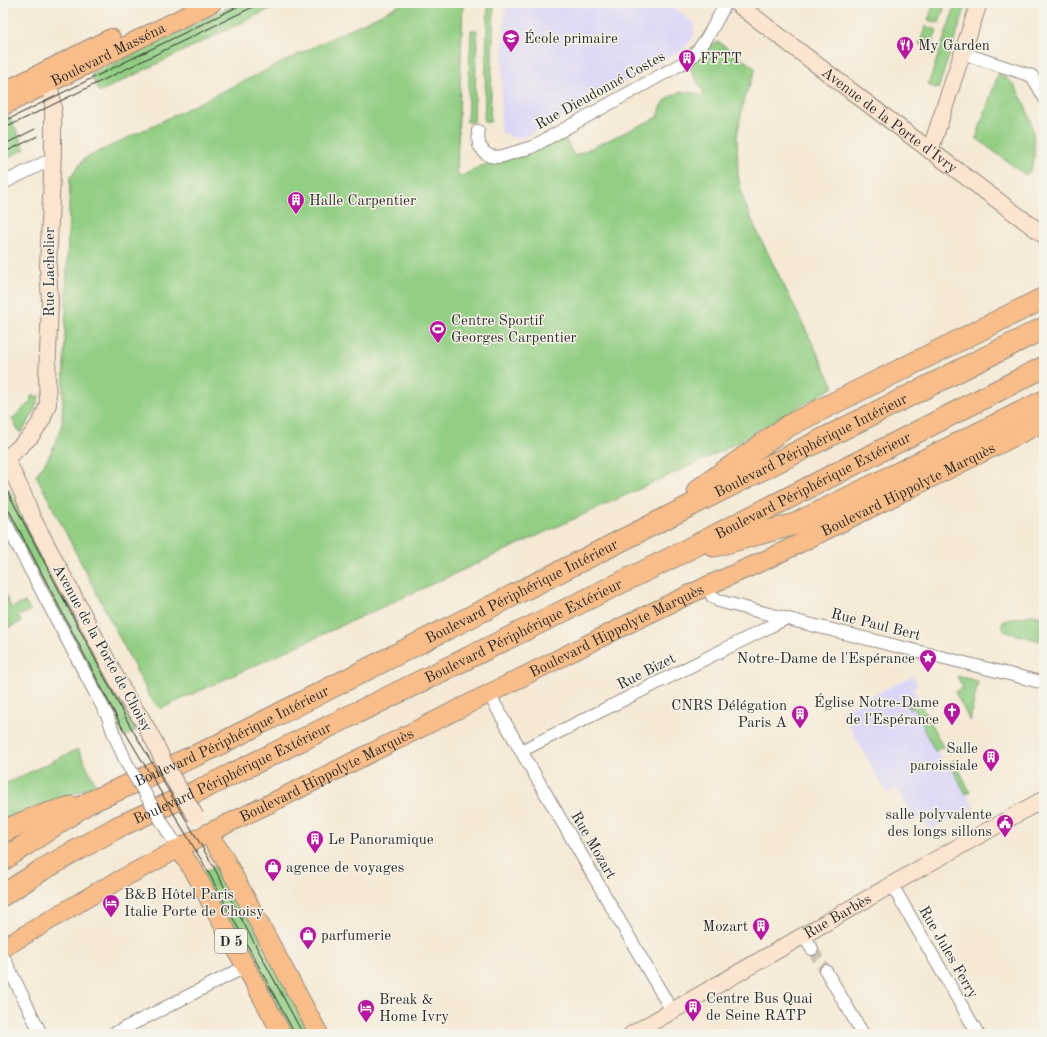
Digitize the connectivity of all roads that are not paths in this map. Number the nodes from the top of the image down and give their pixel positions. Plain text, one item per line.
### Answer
1 (184, 3) edge
2 (212, 3) edge
3 (726, 3) edge
4 (736, 3) edge
5 (979, 3) edge
6 (962, 53) junction
7 (46, 78) junction
8 (3, 92) edge
9 (1044, 95) edge
10 (3, 106) edge
11 (478, 130) dead end
12 (930, 151) junction
13 (52, 159) junction
14 (3, 184) edge
15 (1044, 235) edge
16 (1044, 298) edge
17 (1044, 328) edge
18 (1044, 367) edge
19 (1044, 401) edge
20 (1044, 422) edge
21 (4, 458) edge
22 (3, 518) edge
23 (644, 529) junction
24 (671, 558) junction
25 (707, 586) junction
26 (785, 619) junction
27 (1044, 683) edge
28 (489, 694) junction
29 (521, 751) junction
30 (1044, 799) edge
31 (88, 803) junction
32 (3, 832) edge
33 (208, 834) junction
34 (185, 846) junction
35 (3, 860) edge
36 (892, 886) junction
37 (3, 895) edge
38 (3, 948) edge
39 (3, 956) edge
40 (245, 966) junction
41 (826, 971) tunnel mouth
42 (672, 1011) junction
43 (41, 1034) edge
44 (113, 1034) edge
45 (282, 1034) edge
46 (319, 1034) edge
47 (632, 1034) edge
48 (864, 1034) edge
49 (978, 1034) edge

1 - 7 main road, Boulevard Masséna
2 - 7 main road, Boulevard Masséna
3 - 11 street, Rue Dieudonné Costes
4 - 12 main road, Avenue de la Porte d'Ivry
5 - 6 main road
6 - 9 street
6 - 12 main road
7 - 8 main road, Boulevard Masséna
7 - 10 main road, Boulevard Masséna
7 - 13 main road, Rue Lachelier
12 - 15 main road, Avenue de la Porte d'Ivry
13 - 14 street
13 - 21 main road, Rue Lachelier
16 - 23 highway
17 - 23 highway, Boulevard Périphérique Intérieur
18 - 24 highway, Boulevard Périphérique Extérieur
19 - 24 highway
20 - 25 main road, Boulevard Hippolyte Marquès
21 - 33 main road, Avenue de la Porte de Choisy, bridge
22 - 34 street, Avenue de la Porte de Choisy, bridge
23 - 31 highway, Boulevard Périphérique Intérieur
24 - 37 highway, Boulevard Périphérique Extérieur
25 - 26 street, Rue Paul Bert
25 - 28 main road, Boulevard Hippolyte Marquès
26 - 27 street, Rue Paul Bert
26 - 29 street, Rue Bizet
28 - 29 street, Rue Mozart
28 - 33 main road, Boulevard Hippolyte Marquès
29 - 42 street, Rue Mozart
30 - 36 main road, Rue Barbès
31 - 32 highway
31 - 35 highway, Boulevard Périphérique Intérieur
33 - 34 main road, Boulevard Hippolyte Marquès
33 - 46 main road, D 5
34 - 38 main road, Boulevard Hippolyte Marquès
34 - 40 main road, D 5
36 - 42 main road, Rue Barbès
36 - 49 street, Rue Jules Ferry
39 - 43 street
40 - 44 street
40 - 45 main road, D 5
41 - 48 street
42 - 47 main road, Rue Barbès

